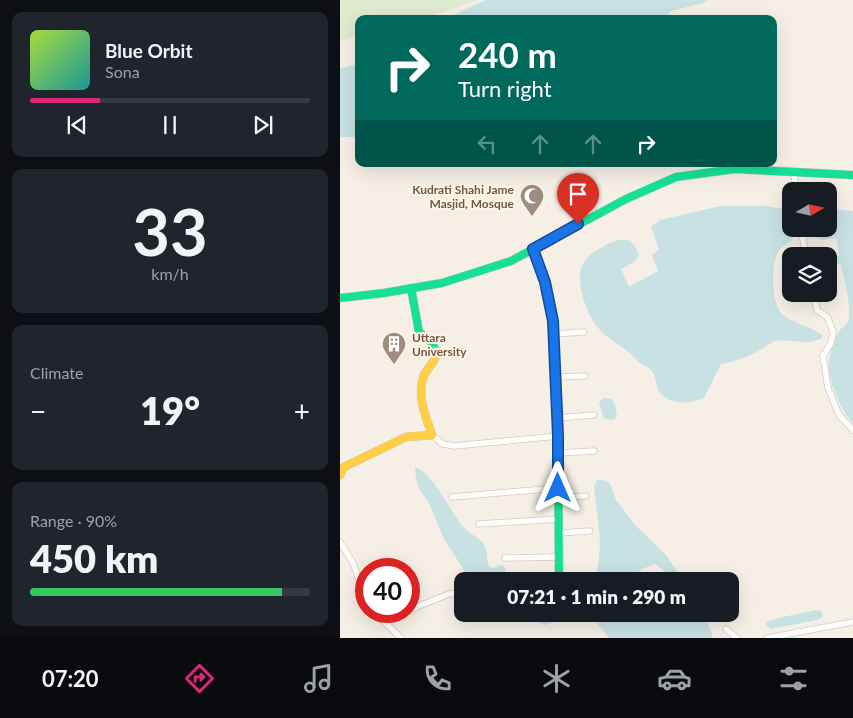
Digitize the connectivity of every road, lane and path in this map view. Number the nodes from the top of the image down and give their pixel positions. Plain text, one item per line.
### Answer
1 (794, 172) junction
2 (853, 175) edge
3 (795, 182) edge
4 (533, 249) junction
5 (411, 288) junction
6 (340, 298) edge
7 (816, 302) edge
8 (584, 332) dead end
9 (554, 334) junction
10 (585, 376) dead end
11 (555, 377) junction
12 (594, 415) dead end
13 (557, 418) junction
14 (853, 430) edge
15 (432, 434) junction
16 (558, 436) junction
17 (594, 451) dead end
18 (558, 453) junction
19 (340, 475) edge
20 (558, 488) junction
21 (586, 496) dead end
22 (452, 497) dead end
23 (558, 498) junction
24 (559, 519) junction
25 (479, 524) dead end
26 (590, 532) dead end
27 (560, 533) junction
28 (340, 542) edge
29 (560, 557) junction
30 (505, 558) dead end
31 (355, 569) edge
32 (560, 572) edge
33 (454, 594) edge
34 (420, 606) edge
35 (853, 622) edge
36 (385, 623) edge
37 (726, 629) dead end
38 (401, 638) edge
39 (737, 638) edge
40 (767, 638) edge

1 - 2 main road
1 - 3 street
1 - 4 main road
4 - 5 main road
4 - 9 main road
5 - 6 main road
5 - 15 main road
7 - 14 street
8 - 9 street
9 - 11 main road
10 - 11 street
11 - 13 main road
12 - 13 street
13 - 16 main road
15 - 16 street
15 - 19 main road
16 - 18 main road
17 - 18 street
18 - 20 main road
20 - 22 street
20 - 23 main road
21 - 23 street
23 - 24 main road
24 - 25 street
24 - 27 main road
26 - 27 street
27 - 29 main road
28 - 31 street
29 - 30 street
29 - 32 main road
33 - 34 street
35 - 40 street
36 - 38 street
37 - 39 street

